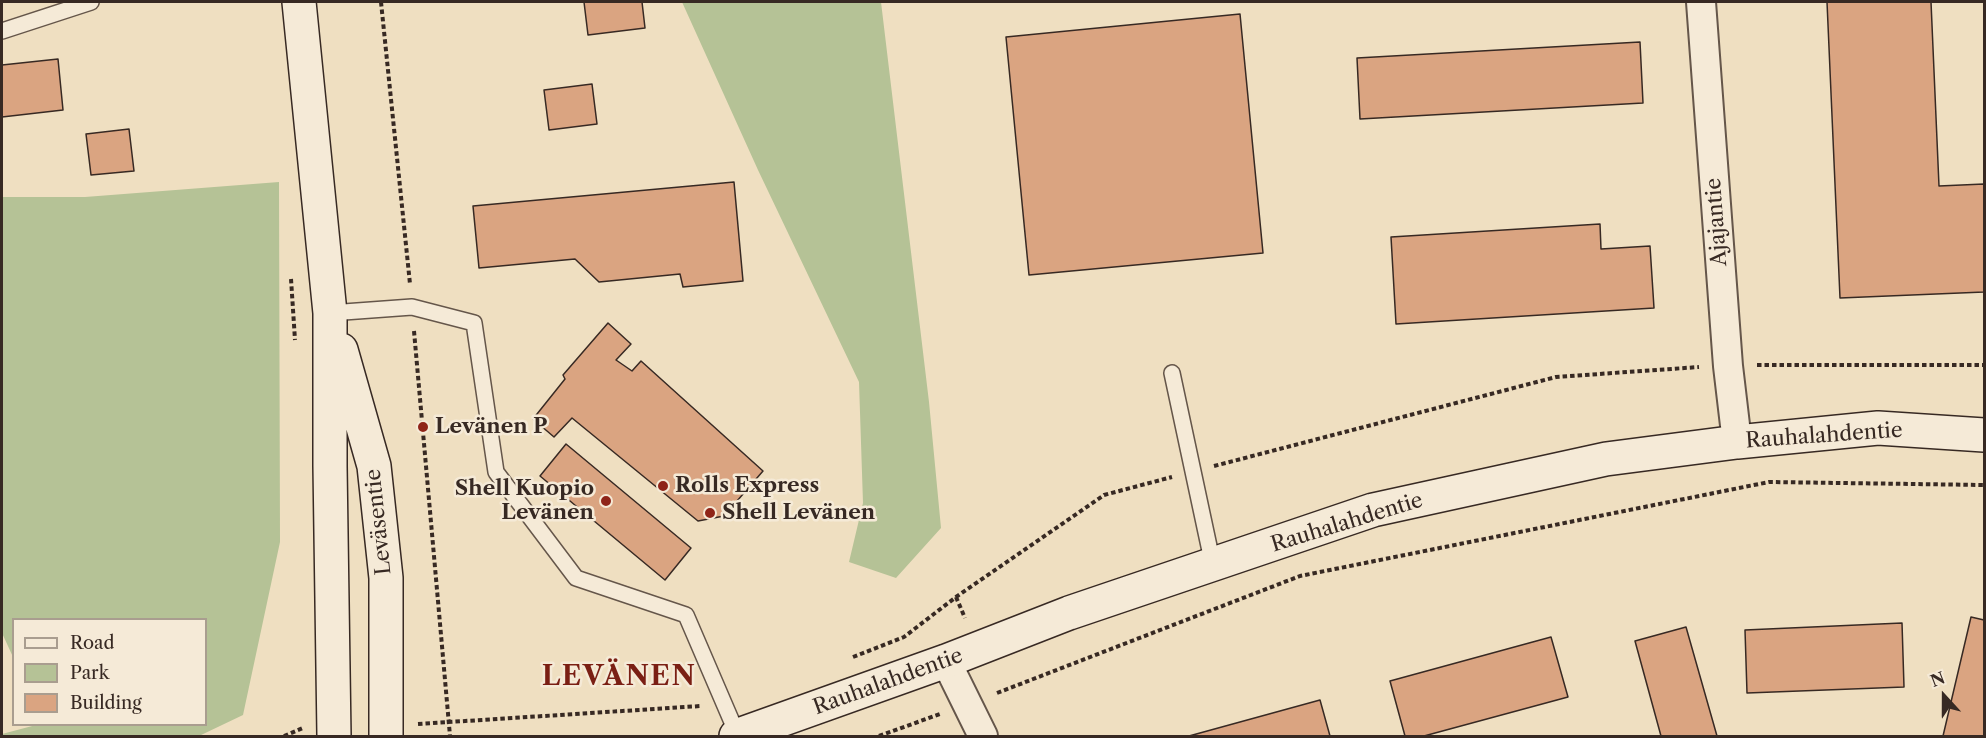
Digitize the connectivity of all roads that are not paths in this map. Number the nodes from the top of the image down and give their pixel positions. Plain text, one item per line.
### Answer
1 (91, 2) edge
2 (299, 2) edge
3 (1701, 2) edge
4 (2, 31) edge
5 (330, 313) junction
6 (1172, 373) dead end
7 (1984, 435) edge
8 (1737, 442) junction
9 (1214, 565) junction
10 (946, 661) junction
11 (334, 736) edge
12 (386, 736) edge
13 (737, 736) edge
14 (983, 736) edge

1 - 4 lane
2 - 5 main road, Leväsentie
3 - 8 street, Ajajantie
5 - 11 main road, Leväsentie
5 - 12 main road, Leväsentie
5 - 13 lane
6 - 9 lane
7 - 8 main road, Rauhalahdentie
8 - 9 main road, Rauhalahdentie
9 - 10 main road, Rauhalahdentie
10 - 13 main road, Rauhalahdentie
10 - 14 street

